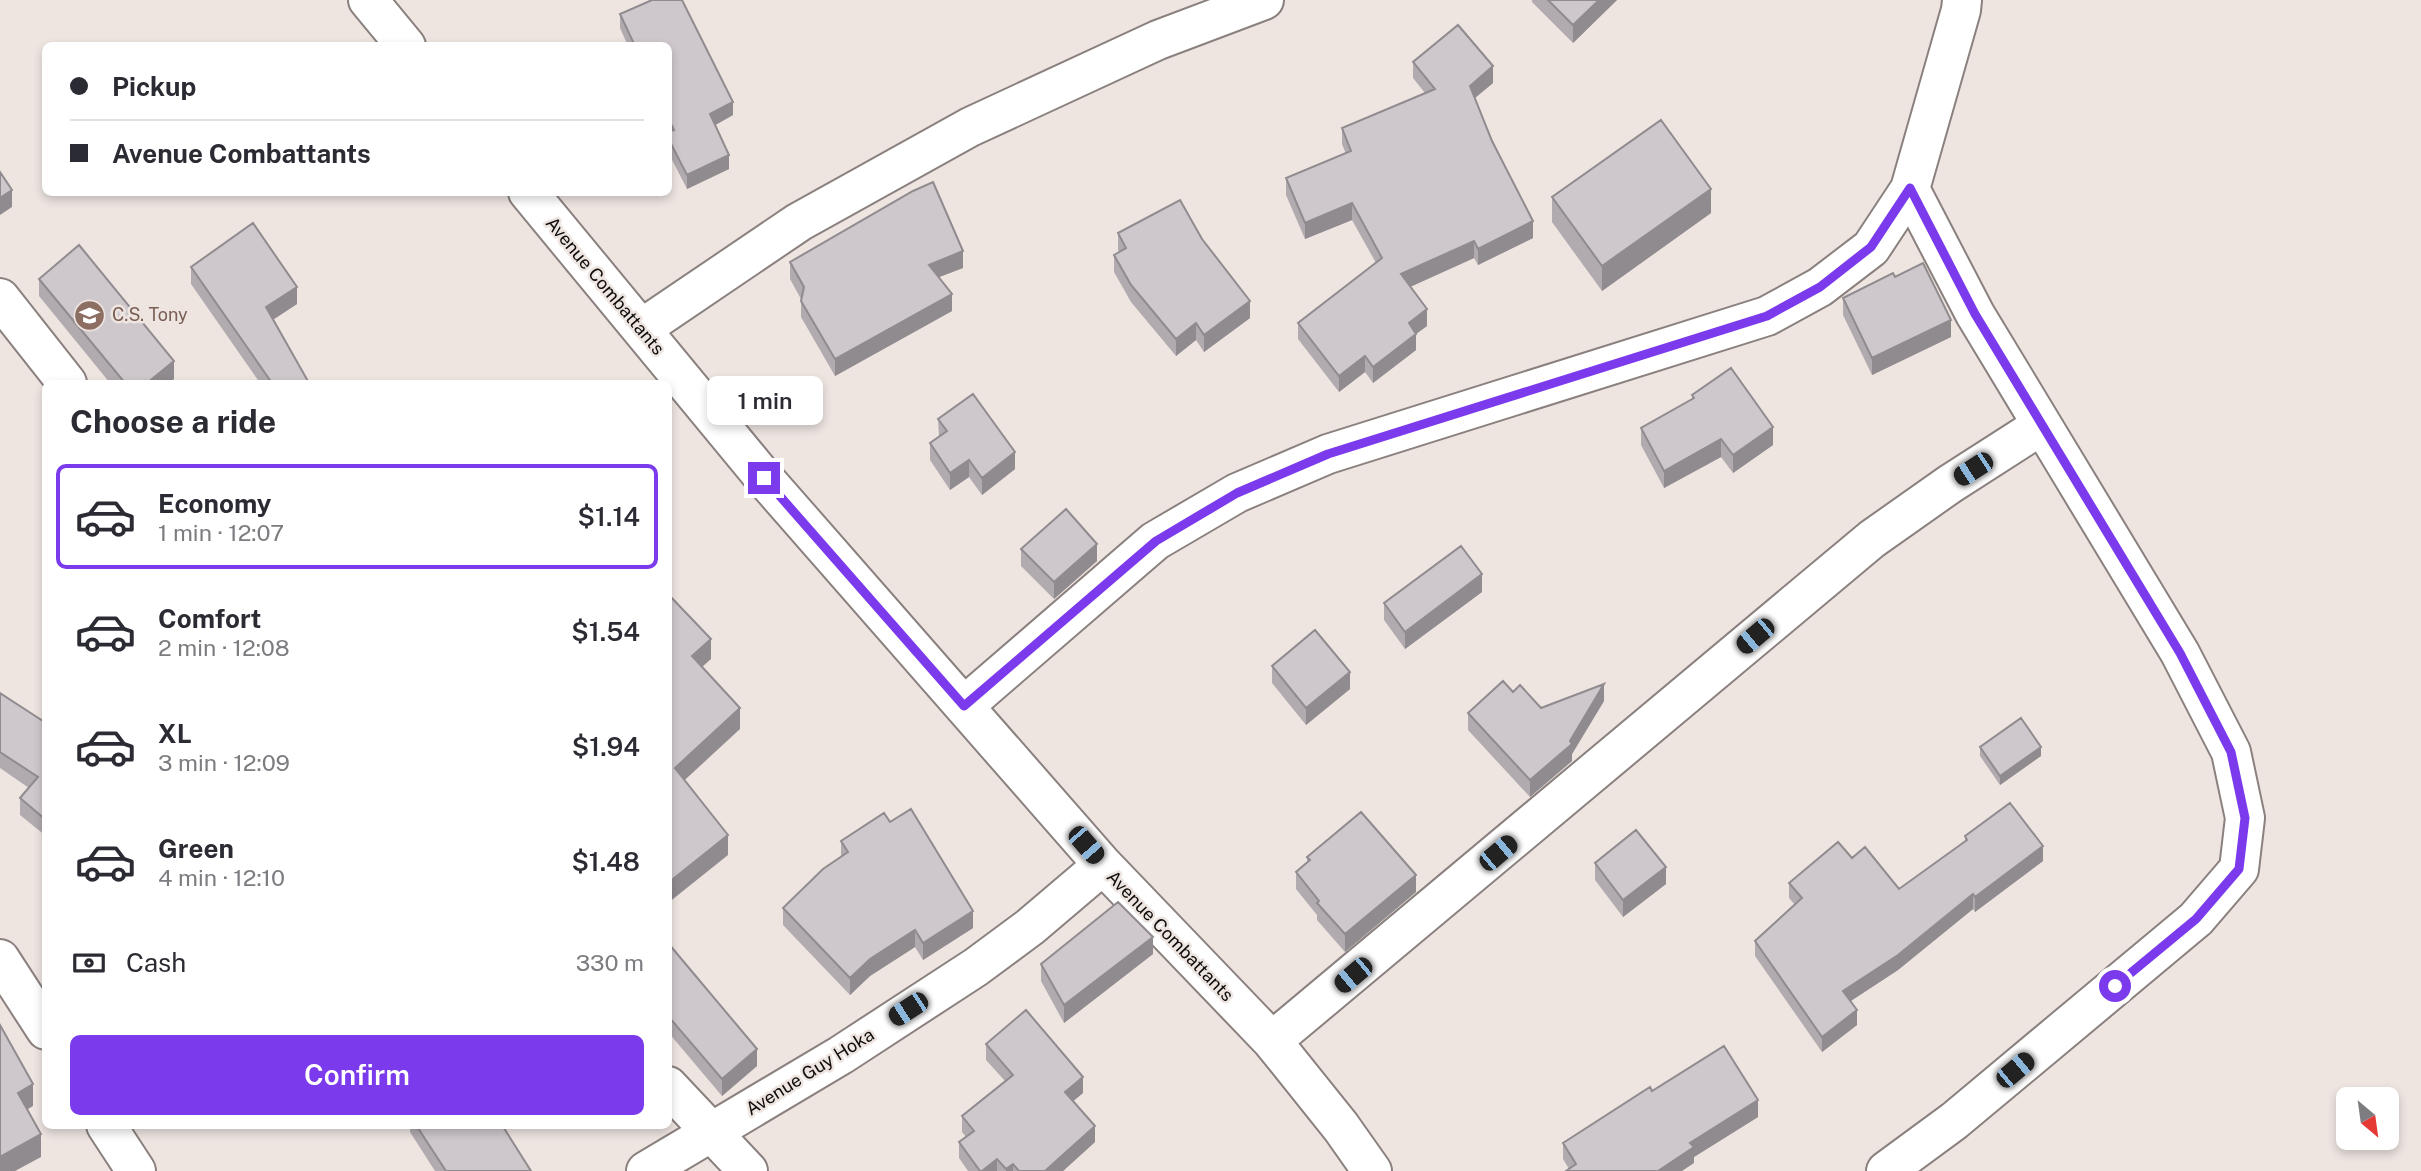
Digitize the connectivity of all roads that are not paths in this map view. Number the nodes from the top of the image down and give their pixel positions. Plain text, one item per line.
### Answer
1 (368, 0) edge
2 (1265, 0) edge
3 (1962, 0) edge
4 (403, 42) edge
5 (1910, 188) junction
6 (531, 196) edge
7 (0, 298) edge
8 (641, 329) junction
9 (65, 380) edge
10 (2042, 425) junction
11 (964, 706) junction
12 (1103, 865) junction
13 (0, 959) edge
14 (42, 1024) edge
15 (1272, 1041) junction
16 (672, 1090) edge
17 (110, 1129) edge
18 (712, 1132) junction
19 (136, 1171) edge
20 (646, 1171) edge
21 (748, 1171) edge
22 (1372, 1171) edge
23 (1886, 1171) edge

1 - 4 street
2 - 8 street
3 - 5 street
5 - 10 street
5 - 11 street
6 - 8 street, Avenue Combattants
7 - 9 street
8 - 11 street, Avenue Combattants
10 - 15 street
10 - 23 street
11 - 12 street, Avenue Combattants
12 - 15 street, Avenue Combattants
12 - 18 street, Avenue Guy Hoka
13 - 14 street
15 - 22 street, Avenue Combattants
16 - 18 street
17 - 19 street
18 - 20 street, Avenue Guy Hoka
18 - 21 street

